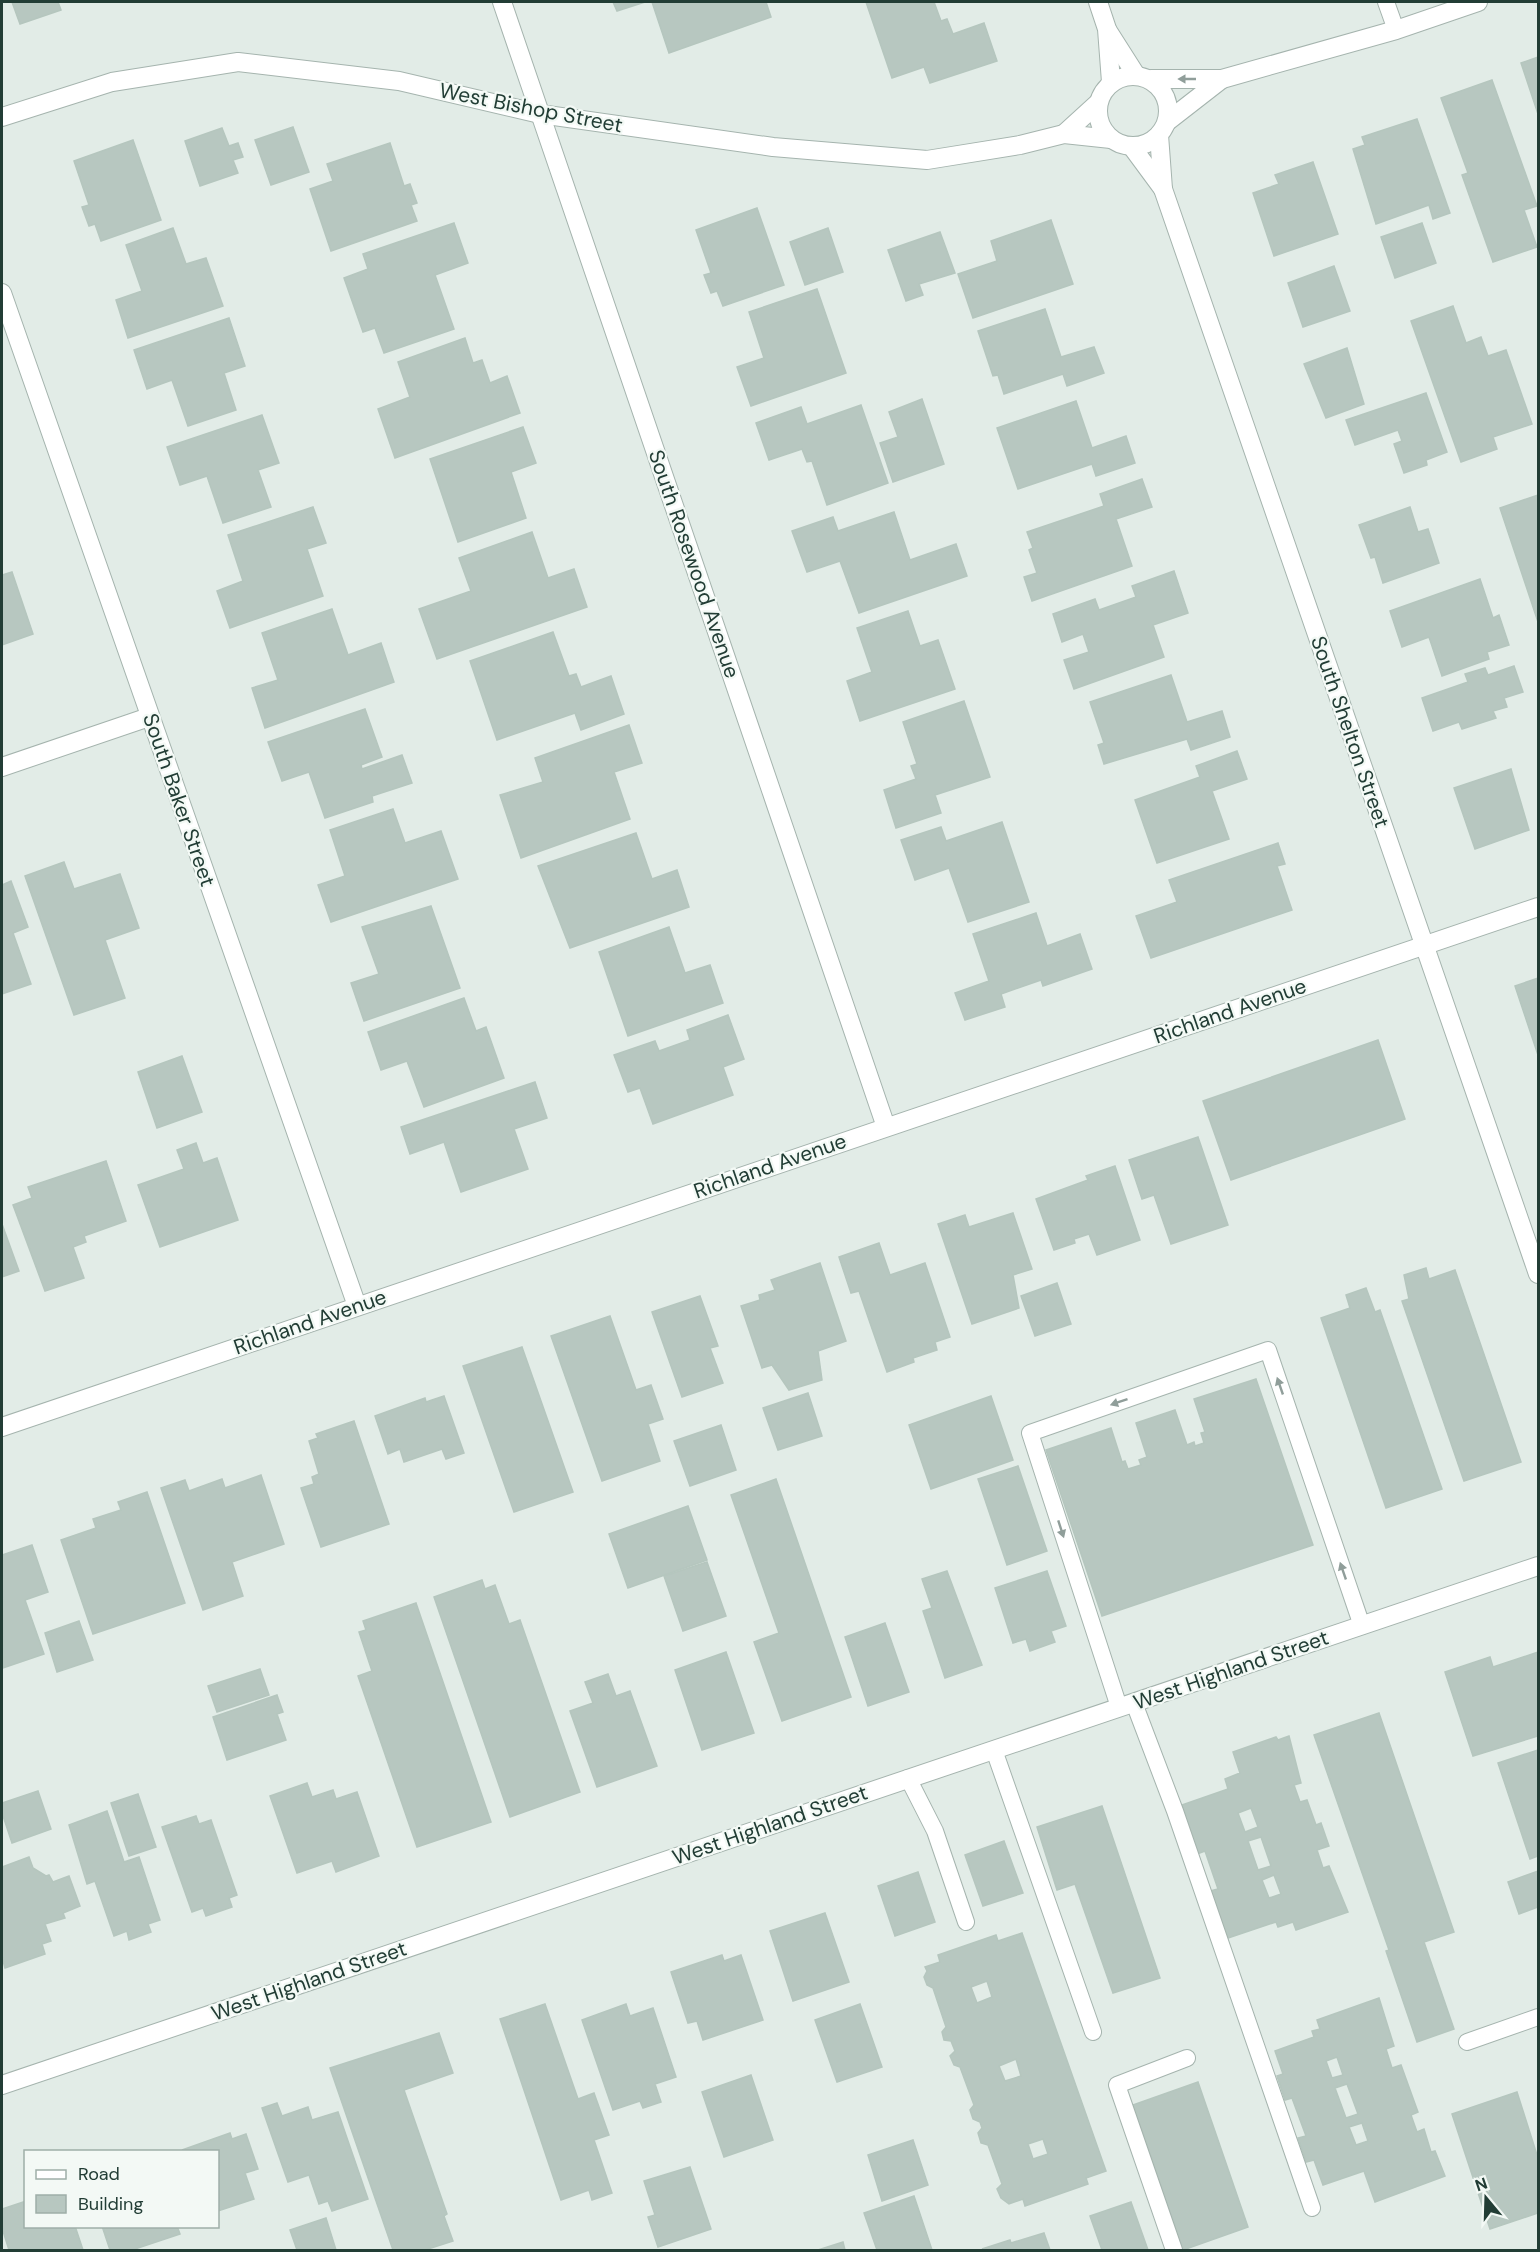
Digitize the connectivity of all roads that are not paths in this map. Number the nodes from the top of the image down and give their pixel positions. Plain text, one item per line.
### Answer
1 (501, 2) edge
2 (1098, 2) edge
3 (1386, 2) edge
4 (1475, 2) edge
5 (1107, 29) junction
6 (1395, 30) junction
7 (1144, 77) junction
8 (1222, 79) junction
9 (1111, 82) junction
10 (1098, 103) junction
11 (540, 114) junction
12 (2, 117) edge
13 (1164, 128) junction
14 (1064, 134) junction
15 (1111, 139) junction
16 (1132, 147) junction
17 (1163, 189) junction
18 (2, 293) edge
19 (149, 717) junction
20 (2, 767) edge
21 (1539, 907) edge
22 (1423, 946) junction
23 (886, 1127) junction
24 (1539, 1274) edge
25 (357, 1306) junction
26 (2, 1426) edge
27 (1539, 1566) edge
28 (1362, 1626) junction
29 (1126, 1705) junction
30 (994, 1750) junction
31 (908, 1778) junction
32 (966, 1922) dead end
33 (1539, 2017) edge
34 (1093, 2032) dead end
35 (1467, 2042) dead end
36 (1187, 2058) dead end
37 (2, 2085) edge
38 (1312, 2208) dead end
39 (1174, 2250) edge

1 - 11 street, South Rosewood Avenue
2 - 5 street
3 - 6 lane
4 - 6 street
5 - 7 street
5 - 9 street
6 - 8 street
8 -> 7 street
7 - 9 street
7 - 13 street
8 - 13 street
9 - 10 street
10 - 14 street, West Bishop Street
10 - 15 street
11 - 12 street, West Bishop Street
11 - 14 street, West Bishop Street
11 - 23 street, South Rosewood Avenue
13 - 16 street
13 - 17 street, South Shelton Street
14 - 15 street, West Bishop Street
15 - 16 street
16 - 17 street, South Shelton Street
17 - 22 street, South Shelton Street
18 - 19 street, South Baker Street
19 - 20 street
19 - 25 street, South Baker Street
21 - 22 street, Richland Avenue
22 - 23 street, Richland Avenue
22 - 24 street, South Shelton Street
23 - 25 street, Richland Avenue
25 - 26 street, Richland Avenue
27 - 28 street, West Highland Street
28 - 29 street, West Highland Street
28 -> 29 lane
29 - 30 street, West Highland Street
29 - 38 lane
30 - 31 street, West Highland Street
30 - 34 lane
31 - 32 lane
31 - 37 street, West Highland Street
33 - 35 lane
36 - 39 lane

